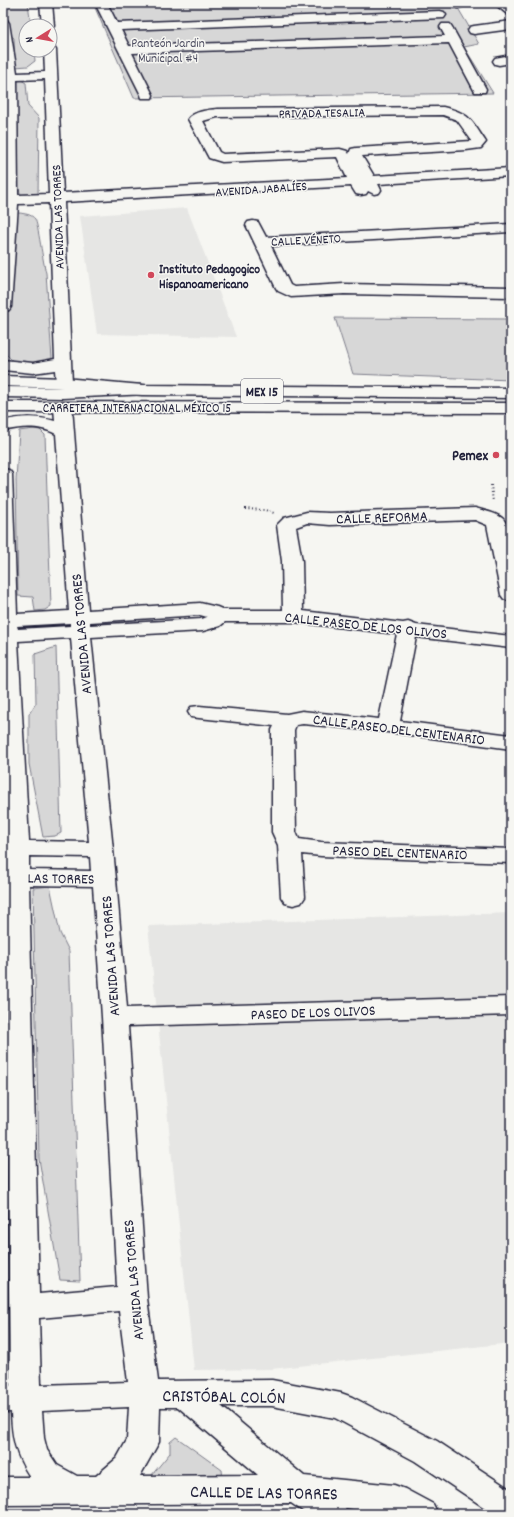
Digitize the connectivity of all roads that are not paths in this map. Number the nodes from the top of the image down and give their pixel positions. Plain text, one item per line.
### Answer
1 (46, 3) edge
2 (101, 3) edge
3 (433, 3) edge
4 (500, 3) edge
5 (264, 9) dead end
6 (511, 11) edge
7 (440, 15) junction
8 (47, 18) edge
9 (268, 21) junction
10 (3, 23) edge
11 (511, 24) edge
12 (113, 27) junction
13 (474, 30) dead end
14 (453, 39) junction
15 (276, 44) junction
16 (125, 50) junction
17 (51, 58) edge
18 (52, 75) junction
19 (11, 76) junction
20 (480, 89) dead end
21 (147, 95) dead end
22 (511, 172) edge
23 (511, 182) edge
24 (365, 186) junction
25 (56, 202) junction
26 (11, 204) junction
27 (254, 225) dead end
28 (511, 228) edge
29 (261, 242) junction
30 (511, 292) edge
31 (3, 307) edge
32 (63, 362) junction
33 (3, 365) edge
34 (6, 385) edge
35 (142, 390) junction
36 (511, 392) edge
37 (64, 395) junction
38 (3, 407) edge
39 (511, 408) edge
40 (3, 426) edge
41 (65, 431) junction
42 (3, 474) edge
43 (511, 595) edge
44 (293, 616) junction
45 (79, 625) junction
46 (408, 628) junction
47 (7, 629) junction
48 (511, 642) edge
49 (199, 712) dead end
50 (288, 721) junction
51 (388, 726) junction
52 (511, 742) edge
53 (290, 845) junction
54 (10, 848) edge
55 (101, 850) junction
56 (511, 856) edge
57 (10, 877) edge
58 (104, 879) junction
59 (293, 897) dead end
60 (511, 1006) edge
61 (115, 1017) junction
62 (132, 1298) junction
63 (24, 1308) junction
64 (145, 1394) junction
65 (185, 1394) junction
66 (14, 1399) edge
67 (297, 1489) junction
68 (87, 1490) junction
69 (3, 1491) edge
70 (511, 1508) edge
71 (332, 1514) edge
72 (422, 1514) edge

1 - 8 main road
2 - 12 main road
3 - 7 main road
4 - 6 main road
5 - 9 main road
7 - 9 main road
7 - 14 main road
9 - 12 main road
9 - 15 main road
10 - 19 main road
11 - 13 main road
12 - 16 main road
14 - 15 main road
14 - 20 main road
15 - 16 main road
16 - 21 main road
17 - 18 main road, AVENIDA LAS TORRES
18 - 19 main road
18 - 25 main road, AVENIDA LAS TORRES
19 - 26 main road
22 - 24 main road, AVENIDA JABALÍES
23 - 24 main road, AVENIDA JABALÍES
24 - 24 main road, PRIVADA TESALIA
24 - 25 main road, AVENIDA JABALÍES
25 - 26 main road, AVENIDA JABALÍES
25 - 32 main road, AVENIDA LAS TORRES
26 - 31 main road
27 - 29 main road
28 - 29 main road, CALLE VÉNETO
29 - 30 main road, CALLE VÉNETO
32 - 33 main road
32 - 37 main road, AVENIDA LAS TORRES
34 - 35 main road, MEX 15
34 - 37 main road, CARRETERA INTERNACIONAL MÉXICO 15 / MEX 15
35 - 36 main road, CARRETERA INTERNACIONAL MÉXICO 15 / MEX 15
35 - 37 main road, CARRETERA INTERNACIONAL MÉXICO 15 / MEX 15
37 - 38 main road, CARRETERA INTERNACIONAL MÉXICO 15 / MEX 15
37 - 39 main road, CARRETERA INTERNACIONAL MÉXICO 15 / MEX 15
37 - 41 main road, AVENIDA LAS TORRES
40 - 41 main road
41 - 45 main road, AVENIDA LAS TORRES
42 - 47 main road
43 - 44 main road, CALLE REFORMA
44 - 45 main road, CALLE PASEO DE LOS OLIVOS
44 - 46 main road, CALLE PASEO DE LOS OLIVOS
45 - 47 main road
45 - 55 main road, AVENIDA LAS TORRES
46 - 48 main road, CALLE PASEO DE LOS OLIVOS
46 - 51 main road
47 - 54 main road
49 - 50 main road, CALLE PASEO DEL CENTENARIO
50 - 51 main road, CALLE PASEO DEL CENTENARIO
50 - 53 main road
51 - 52 main road, CALLE PASEO DEL CENTENARIO
53 - 56 main road, PASEO DEL CENTENARIO
53 - 59 main road
54 - 55 main road, LAS TORRES
54 - 57 main road
55 - 58 main road, AVENIDA LAS TORRES
57 - 58 main road, LAS TORRES
57 - 63 main road
58 - 61 main road, AVENIDA LAS TORRES
60 - 61 main road, PASEO DE LOS OLIVOS
61 - 62 main road, AVENIDA LAS TORRES
62 - 63 main road
62 - 64 main road, AVENIDA LAS TORRES
63 - 66 main road
64 - 65 main road, CRISTÓBAL COLÓN
64 - 66 main road, CRISTÓBAL COLÓN
64 - 68 main road, AVENIDA LAS TORRES
65 - 67 main road
65 - 70 main road, CRISTÓBAL COLÓN
66 - 68 main road
67 - 68 main road, CALLE DE LAS TORRES
67 - 71 main road
67 - 72 main road, CALLE DE LAS TORRES
68 - 69 main road

